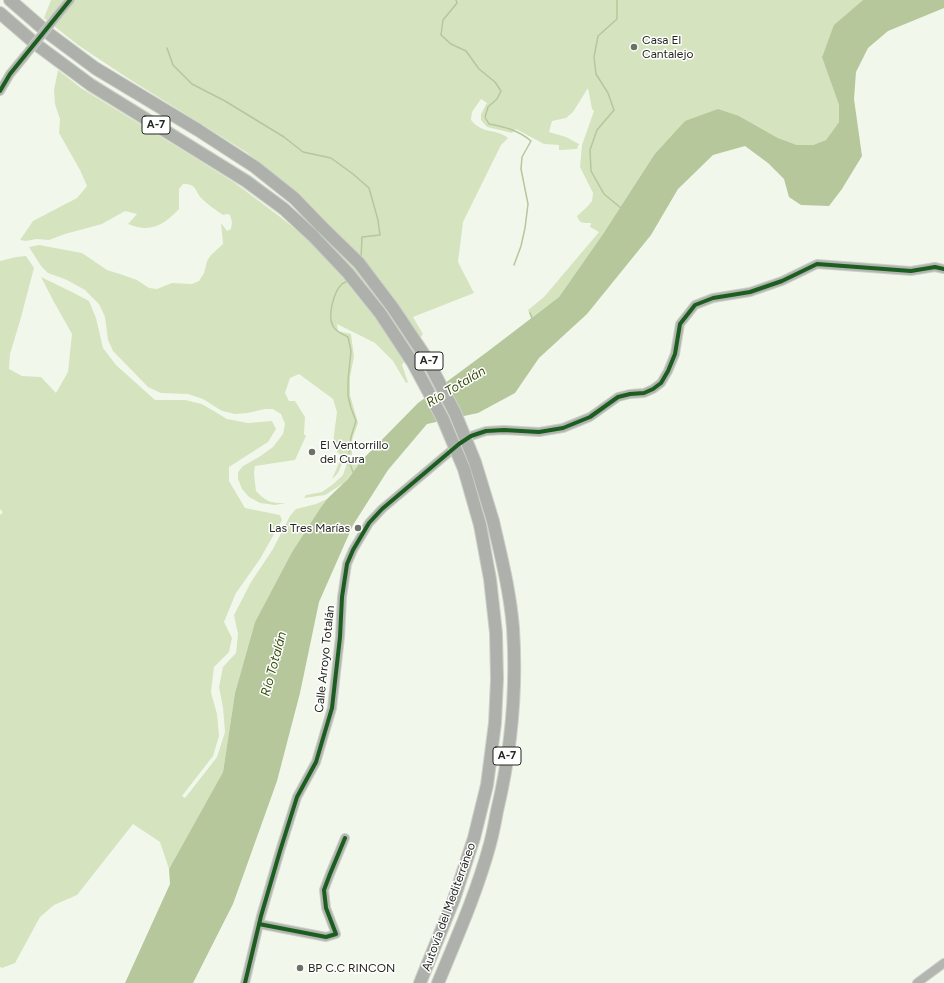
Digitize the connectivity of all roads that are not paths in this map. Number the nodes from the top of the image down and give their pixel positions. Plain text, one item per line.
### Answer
1 (10, 0) edge
2 (70, 0) edge
3 (0, 13) edge
4 (0, 91) edge
5 (944, 269) edge
6 (345, 838) dead end
7 (259, 924) junction
8 (944, 963) edge
9 (245, 983) edge
10 (420, 983) edge
11 (438, 983) edge
12 (917, 983) edge

1 - 11 highway, Autovía del Mediterráneo / A-7, bridge
2 - 4 street, bridge
3 - 10 highway, Autovía del Mediterráneo / A-7, bridge
5 - 7 street, Calle Arroyo Totalán
6 - 7 street
7 - 9 street, Calle Arroyo Totalán
8 - 12 street

